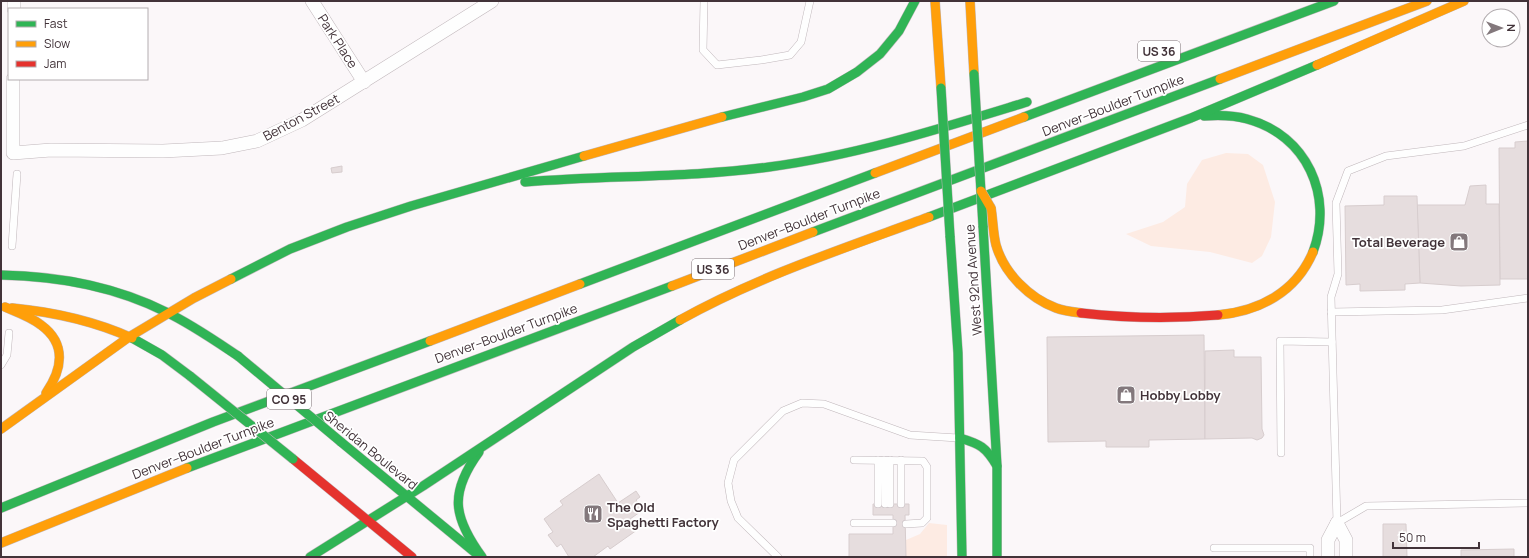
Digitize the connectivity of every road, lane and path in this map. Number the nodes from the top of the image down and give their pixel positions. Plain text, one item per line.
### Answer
1 (312, 1) edge
2 (492, 1) edge
3 (704, 1) edge
4 (810, 1) edge
5 (915, 1) edge
6 (935, 1) edge
7 (970, 1) edge
8 (1334, 1) edge
9 (1427, 1) edge
10 (1464, 1) edge
11 (13, 80) edge
12 (364, 82) junction
13 (1191, 118) junction
14 (1528, 125) edge
15 (916, 145) dead end
16 (986, 154) dead end
17 (972, 160) dead end
18 (957, 165) dead end
19 (17, 174) dead end
20 (935, 174) dead end
21 (980, 191) junction
22 (422, 202) junction
23 (12, 246) dead end
24 (1, 275) edge
25 (1528, 298) edge
26 (3, 307) edge
27 (1331, 312) junction
28 (170, 313) junction
29 (8, 333) dead end
30 (129, 337) junction
31 (1332, 342) junction
32 (1, 365) edge
33 (284, 383) dead end
34 (262, 392) dead end
35 (240, 400) dead end
36 (37, 403) junction
37 (314, 407) dead end
38 (218, 409) dead end
39 (15, 410) dead end
40 (292, 415) dead end
41 (263, 426) dead end
42 (1, 429) edge
43 (248, 432) dead end
44 (960, 438) junction
45 (485, 445) junction
46 (1281, 453) dead end
47 (854, 460) dead end
48 (890, 460) junction
49 (997, 466) junction
50 (407, 496) junction
51 (1528, 503) edge
52 (890, 504) junction
53 (1, 508) edge
54 (366, 520) junction
55 (854, 523) dead end
56 (887, 523) junction
57 (1337, 523) junction
58 (906, 524) dead end
59 (997, 532) junction
60 (1005, 540) dead end
61 (1, 543) edge
62 (1214, 548) dead end
63 (310, 557) edge
64 (412, 557) edge
65 (481, 557) edge
66 (778, 557) edge
67 (962, 557) edge
68 (997, 557) edge
69 (1310, 557) edge
70 (1328, 557) edge
71 (1346, 557) edge

1 - 12 street, Park Place
2 - 12 street, Benton Street
3 - 4 lane
5 - 22 main road
6 - 44 main road, West 92nd Avenue, bridge
7 - 21 main road, West 92nd Avenue, bridge
8 - 53 main road
9 - 61 main road, Denver–Boulder Turnpike / US 36
10 - 13 main road
11 - 12 street, Benton Street
13 - 21 main road, bridge
13 - 45 main road
14 - 27 lane
15 - 22 main road
16 - 17 main road
18 - 20 main road
19 - 23 lane
21 - 49 main road, West 92nd Avenue, bridge
22 - 28 main road
24 - 28 main road, Sheridan Boulevard / CO 95
25 - 27 lane
26 - 30 main road
26 - 36 main road
27 - 31 lane
28 - 30 main road
28 - 50 main road, Sheridan Boulevard / CO 95, bridge
29 - 32 lane
30 - 36 main road
30 - 54 main road, bridge
31 - 46 lane
31 - 57 lane
33 - 34 main road
35 - 38 main road
36 - 39 lane
36 - 42 main road
37 - 40 main road
41 - 43 main road
44 - 49 main road
44 - 66 lane
44 - 67 main road, West 92nd Avenue
45 - 50 main road
45 - 65 main road
47 - 48 lane
48 - 52 lane
48 - 52 lane
48 - 52 lane
48 - 58 lane
49 - 59 main road, West 92nd Avenue
50 - 54 main road
50 - 65 main road, Sheridan Boulevard
51 - 57 lane
54 - 63 main road
54 - 64 main road
55 - 56 lane
56 - 56 lane
57 - 70 street
57 - 71 street
59 - 60 main road
59 - 68 main road, West 92nd Avenue
62 - 69 lane

